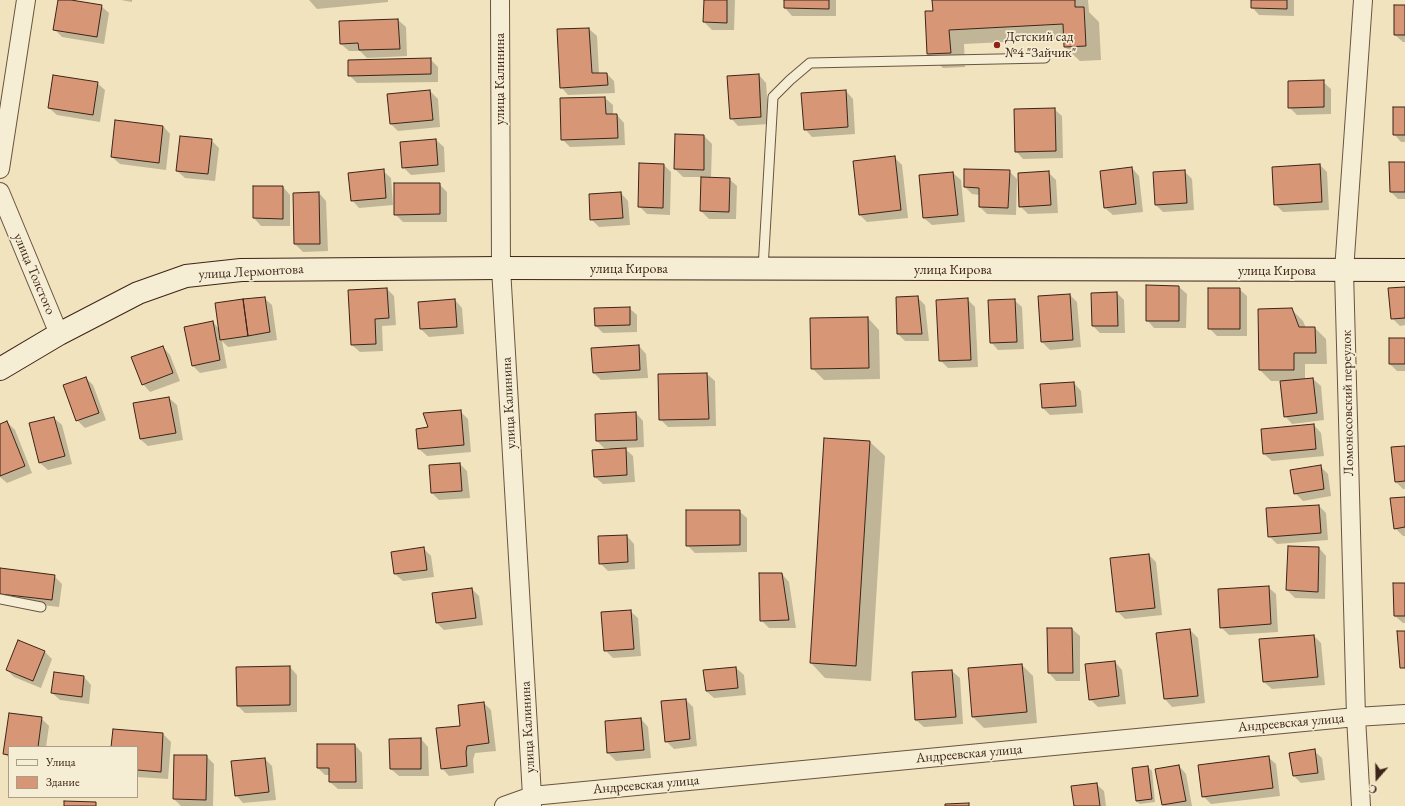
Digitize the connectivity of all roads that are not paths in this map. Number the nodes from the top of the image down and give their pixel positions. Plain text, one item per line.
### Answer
1 (26, 0) edge
2 (500, 0) edge
3 (1363, 0) edge
4 (1045, 58) dead end
5 (0, 169) edge
6 (0, 192) edge
7 (501, 268) junction
8 (763, 269) junction
9 (1405, 270) edge
10 (1344, 271) junction
11 (59, 334) junction
12 (0, 369) edge
13 (0, 599) edge
14 (41, 607) dead end
15 (1405, 714) edge
16 (1356, 717) junction
17 (532, 801) edge
18 (504, 806) edge
19 (1361, 806) edge

1 - 5 street
2 - 7 street, улица Калинина
3 - 10 street, Ломоносовский переулок
4 - 8 lane
6 - 11 street, улица Толстого
7 - 8 street, улица Кирова
7 - 11 street, улица Лермонтова
7 - 17 street, улица Калинина
8 - 10 street, улица Кирова
9 - 10 street, улица Кирова
10 - 16 street, Ломоносовский переулок
11 - 12 street, улица Лермонтова
13 - 14 lane
15 - 16 street, Андреевская улица
16 - 17 street, Андреевская улица
16 - 19 street, Ломоносовский переулок
17 - 18 street, Андреевская улица

